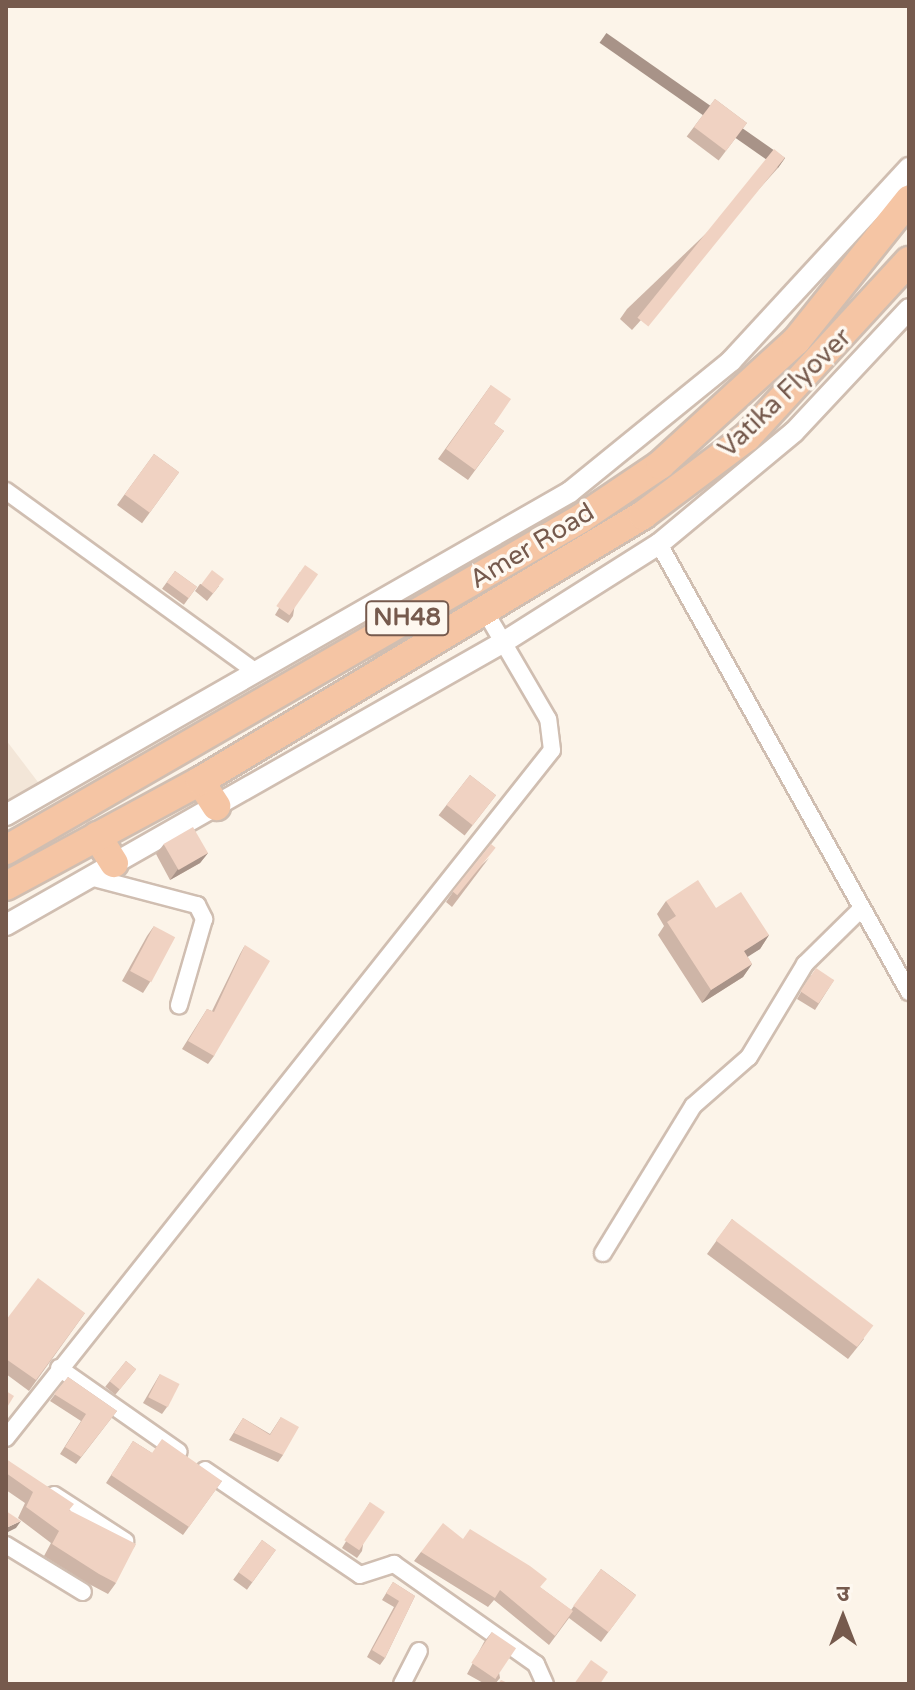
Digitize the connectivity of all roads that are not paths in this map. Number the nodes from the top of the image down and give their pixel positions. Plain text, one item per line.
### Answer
1 (909, 168) edge
2 (909, 200) edge
3 (909, 261) edge
4 (909, 309) edge
5 (784, 353) joint
6 (6, 491) edge
7 (659, 544) junction
8 (486, 613) junction
9 (507, 640) junction
10 (328, 649) junction
11 (256, 672) junction
12 (200, 781) junction
13 (216, 806) junction
14 (6, 815) edge
15 (97, 836) junction
16 (6, 850) edge
17 (114, 863) junction
18 (90, 877) junction
19 (6, 886) edge
20 (860, 910) junction
21 (6, 925) edge
22 (909, 992) edge
23 (179, 1005) dead end
24 (603, 1253) dead end
25 (59, 1368) junction
26 (6, 1438) edge
27 (43, 1487) edge
28 (128, 1542) edge
29 (6, 1545) edge
30 (83, 1592) dead end
31 (419, 1651) dead end
32 (402, 1684) edge
33 (545, 1684) edge

1 - 10 street
2 - 5 highway, Vatika Flyover / NH48
3 - 8 highway, Vatika Flyover / NH48
4 - 7 street
5 - 10 highway, Amer Road / NH48
6 - 11 street
7 - 9 street
7 - 20 street
8 - 9 street
8 - 12 highway, NH48
9 - 13 street
9 - 25 street
10 - 11 street
10 - 16 highway, Amer Road / NH48
11 - 14 street
12 - 13 highway
12 - 15 highway, NH48
13 - 17 street
15 - 17 highway
15 - 19 highway, NH48
17 - 18 street
18 - 21 street
18 - 23 street
20 - 22 street
20 - 24 street
25 - 26 street
25 - 33 street
27 - 28 street
29 - 30 street
31 - 32 street

